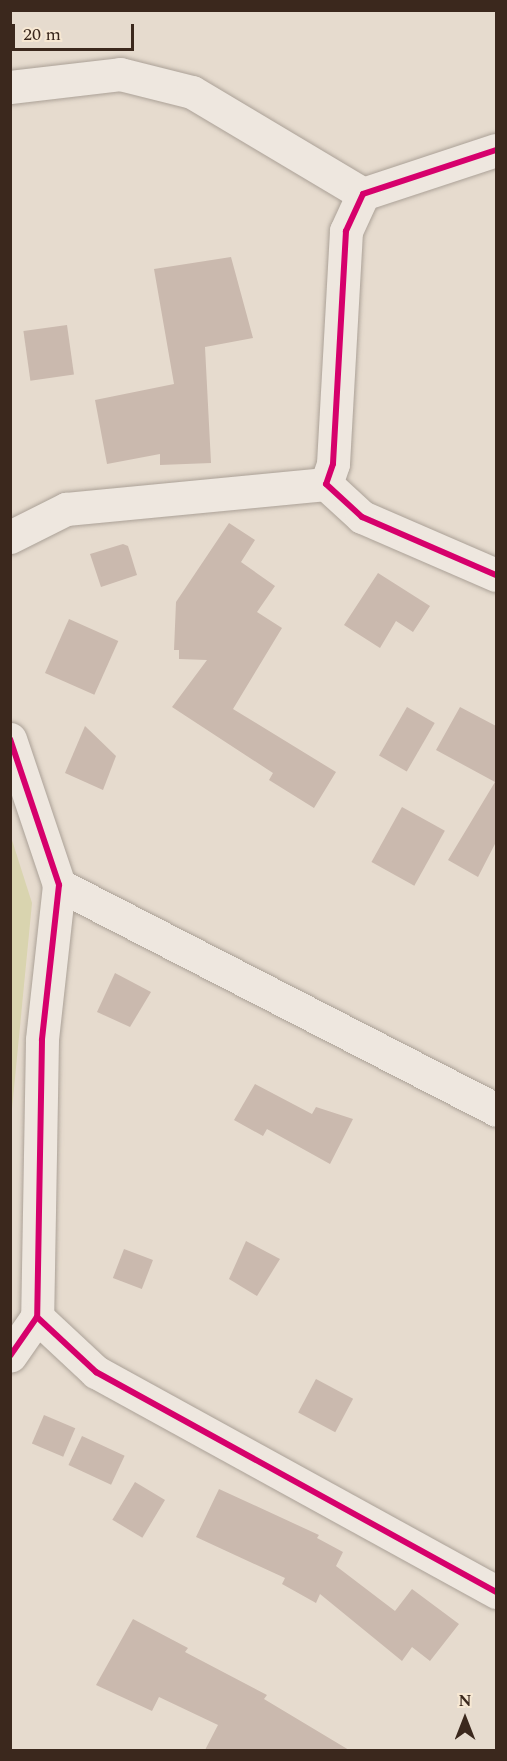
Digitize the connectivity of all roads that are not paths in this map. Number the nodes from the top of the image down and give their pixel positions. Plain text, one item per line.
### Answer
1 (10, 87) edge
2 (496, 150) edge
3 (363, 194) junction
4 (327, 484) junction
5 (10, 537) edge
6 (496, 575) edge
7 (10, 739) edge
8 (59, 885) junction
9 (496, 1110) edge
10 (37, 1317) junction
11 (10, 1356) edge
12 (496, 1592) edge

1 - 3 street
2 - 3 street
3 - 4 street
4 - 5 street
4 - 6 street
7 - 8 street
8 - 9 street
8 - 10 street
10 - 11 street
10 - 12 street

